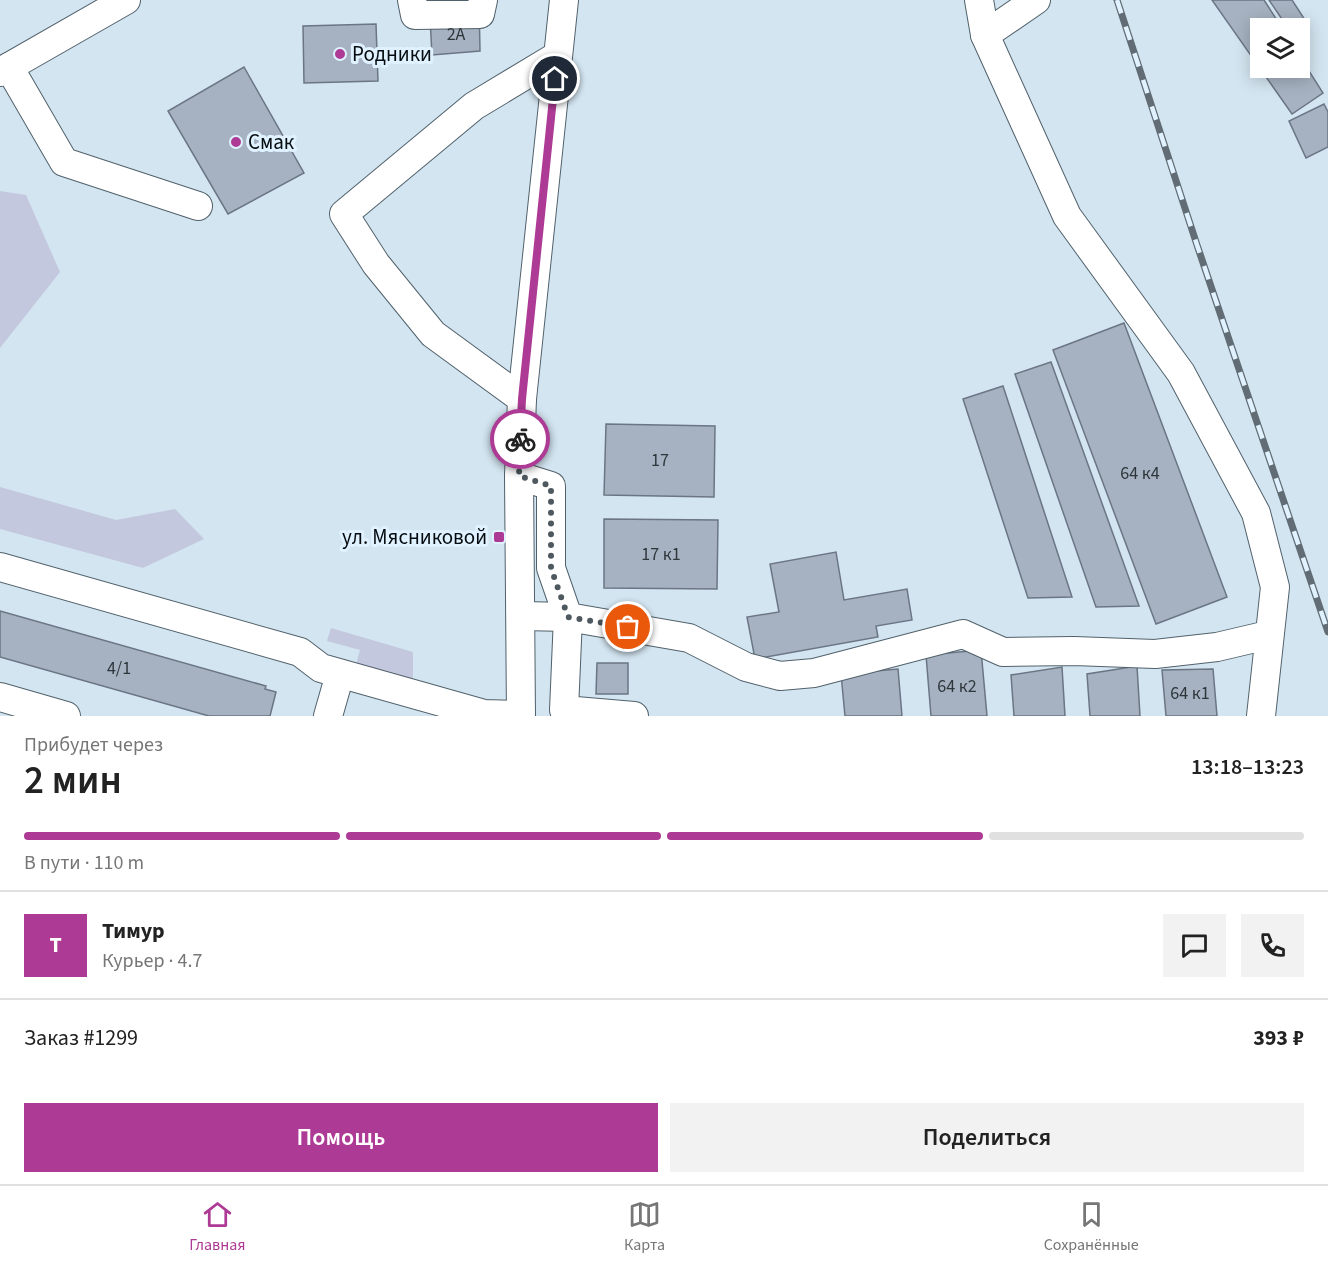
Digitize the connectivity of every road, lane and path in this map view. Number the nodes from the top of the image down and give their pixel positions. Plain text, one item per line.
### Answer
1 (126, 0) edge
2 (412, 0) edge
3 (483, 0) edge
4 (564, 0) edge
5 (979, 0) edge
6 (1036, 0) edge
7 (986, 35) junction
8 (557, 56) junction
9 (5, 70) edge
10 (198, 206) dead end
11 (522, 399) junction
12 (519, 476) junction
13 (0, 567) edge
14 (522, 616) junction
15 (568, 617) junction
16 (1268, 635) junction
17 (340, 674) junction
18 (0, 697) edge
19 (454, 711) edge
20 (66, 716) edge
21 (328, 716) edge
22 (521, 716) edge
23 (634, 716) edge
24 (1261, 716) edge

1 - 9 street
2 - 3 street
4 - 8 street
5 - 7 street
6 - 7 street
7 - 16 street
8 - 11 street
8 - 11 street
9 - 10 street
11 - 12 street
12 - 14 street
12 - 15 street
13 - 17 street
14 - 15 street
14 - 22 street
15 - 16 street
15 - 23 street
16 - 24 street
17 - 19 street
17 - 21 street
18 - 20 street
19 - 22 street

